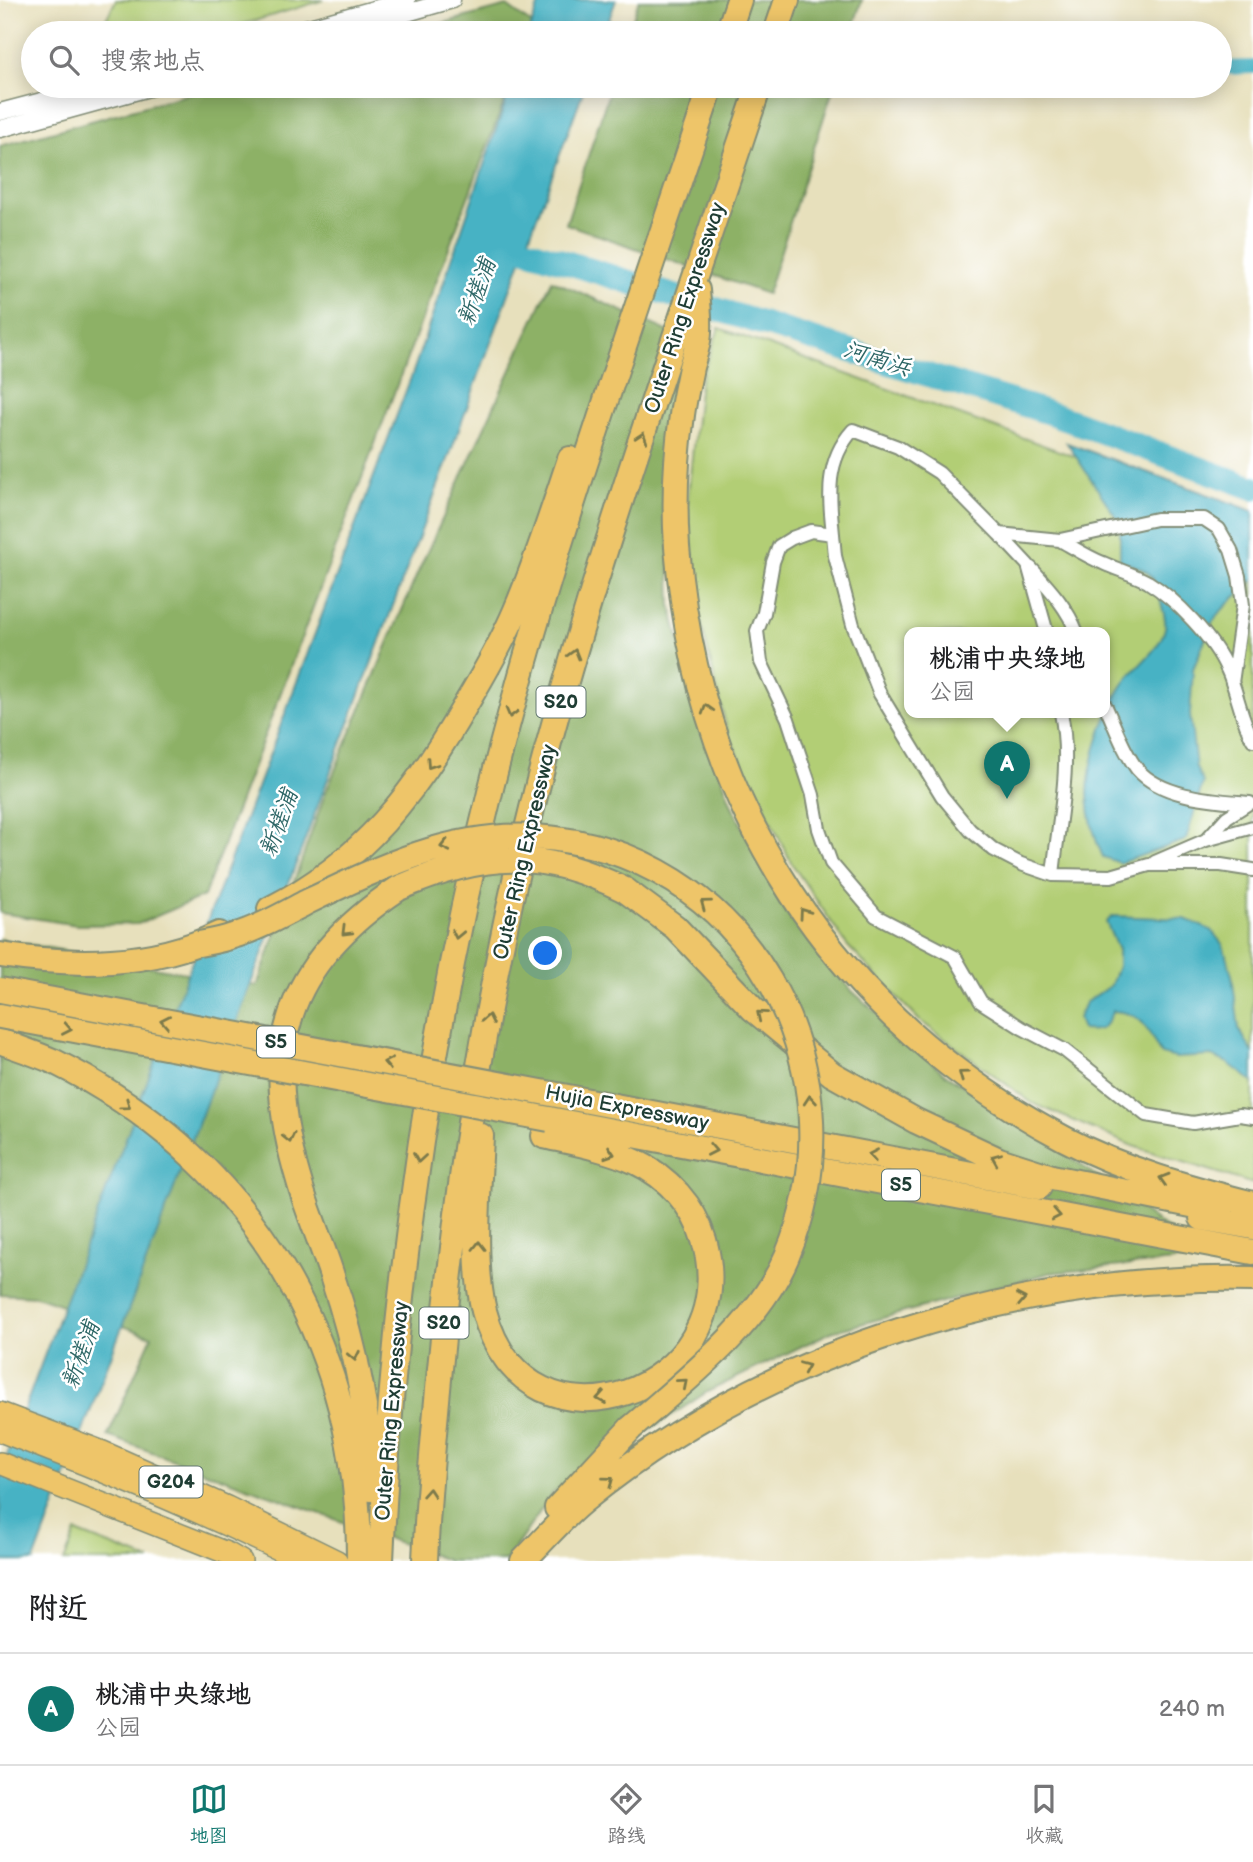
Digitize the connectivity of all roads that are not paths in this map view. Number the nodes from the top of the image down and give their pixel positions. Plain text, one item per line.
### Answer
1 (407, 0) edge
2 (452, 0) edge
3 (739, 0) edge
4 (787, 0) edge
5 (331, 21) edge
6 (379, 21) edge
7 (732, 21) edge
8 (780, 21) edge
9 (67, 98) edge
10 (80, 98) edge
11 (707, 98) edge
12 (755, 98) edge
13 (0, 112) edge
14 (0, 129) edge
15 (628, 311) junction
16 (690, 331) junction
17 (833, 534) junction
18 (999, 534) junction
19 (1060, 540) junction
20 (1028, 565) junction
21 (1045, 627) edge
22 (1075, 627) edge
23 (1232, 684) junction
24 (1110, 716) edge
25 (1061, 718) edge
26 (1253, 740) edge
27 (1251, 803) edge
28 (1253, 827) edge
29 (1206, 840) junction
30 (1149, 865) junction
31 (1253, 870) edge
32 (1053, 875) junction
33 (199, 944) junction
34 (0, 955) edge
35 (0, 990) edge
36 (0, 1016) edge
37 (0, 1041) edge
38 (476, 1086) junction
39 (1253, 1117) edge
40 (547, 1127) junction
41 (1253, 1204) edge
42 (1253, 1217) edge
43 (1253, 1227) edge
44 (1253, 1252) edge
45 (1253, 1279) edge
46 (0, 1413) edge
47 (0, 1431) edge
48 (0, 1462) edge
49 (382, 1528) junction
50 (241, 1561) edge
51 (302, 1561) edge
52 (337, 1561) edge
53 (359, 1561) edge
54 (381, 1561) edge
55 (425, 1561) edge
56 (523, 1561) edge

1 - 5 street
2 - 6 street
3 - 7 highway
4 - 8 highway
9 - 13 street
10 - 14 street
11 - 15 highway
12 - 16 highway, Outer Ring Expressway
15 -> 33 highway, bridge
15 -> 49 highway, Outer Ring Expressway / S20
38 -> 16 highway, Outer Ring Expressway / S20
41 -> 16 highway
17 - 18 street
17 - 32 street
17 - 39 street
18 - 19 street
18 - 20 street
19 - 23 street
19 - 23 street
20 - 21 street
20 - 22 street
23 - 26 street
24 - 27 street
25 - 32 street
27 - 29 street
28 - 29 street
29 - 30 street
30 - 31 street
30 - 32 street
33 - 34 highway
56 -> 33 highway, bridge
43 -> 35 highway, Hujia Expressway / S5, bridge
36 -> 40 highway, S5, bridge
37 -> 53 highway
40 -> 38 highway
55 -> 38 highway, Outer Ring Expressway / S20
40 -> 44 highway, Hujia Expressway / S5
42 -> 49 highway, bridge
56 -> 45 highway
46 - 52 main road, G204
47 - 51 main road, G204
48 - 50 main road
49 - 54 highway, Outer Ring Expressway / S20

